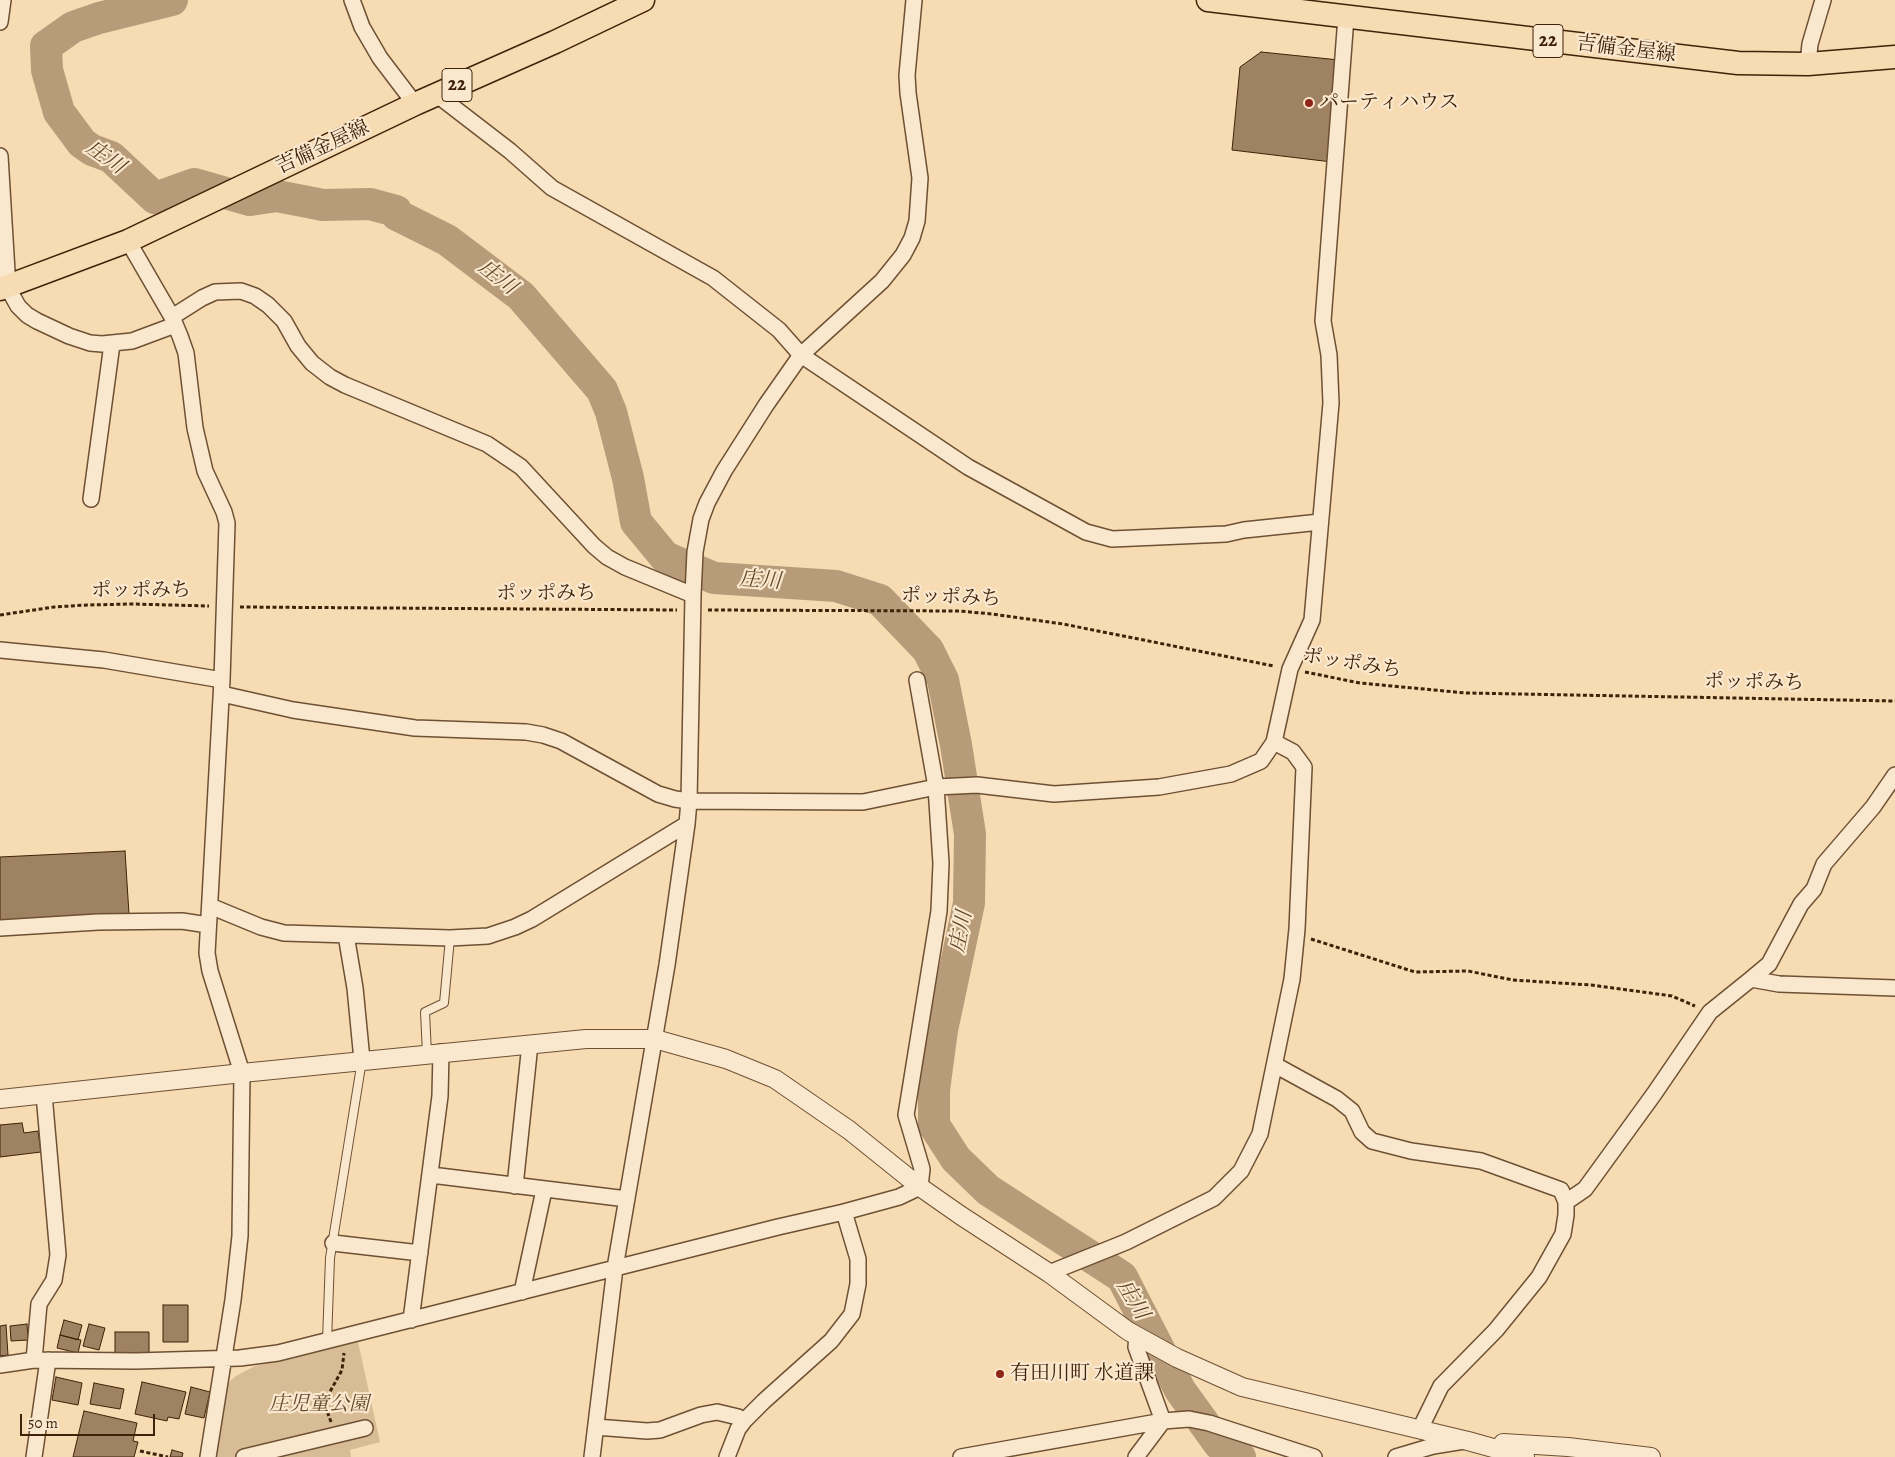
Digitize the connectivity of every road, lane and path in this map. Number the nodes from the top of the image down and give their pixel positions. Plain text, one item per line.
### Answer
1 (3, 0) edge
2 (352, 0) edge
3 (643, 0) edge
4 (914, 0) edge
5 (1208, 0) edge
6 (1822, 0) edge
7 (1236, 2) edge
8 (1346, 17) junction
9 (0, 22) edge
10 (1892, 57) edge
11 (1808, 64) junction
12 (436, 94) junction
13 (414, 104) junction
14 (0, 156) edge
15 (128, 241) junction
16 (4, 289) edge
17 (174, 321) junction
18 (112, 344) junction
19 (801, 355) junction
20 (90, 499) dead end
21 (1320, 522) junction
22 (693, 595) junction
23 (226, 607) junction
24 (693, 610) junction
25 (0, 615) edge
26 (0, 650) edge
27 (1290, 669) junction
28 (916, 680) dead end
29 (222, 687) junction
30 (1895, 701) edge
31 (1274, 742) junction
32 (1895, 775) edge
33 (936, 787) junction
34 (689, 800) junction
35 (687, 824) junction
36 (210, 906) junction
37 (208, 925) junction
38 (0, 928) edge
39 (346, 935) junction
40 (1296, 935) junction
41 (450, 938) junction
42 (1751, 979) junction
43 (1895, 988) edge
44 (1710, 1012) junction
45 (655, 1039) junction
46 (530, 1044) junction
47 (434, 1053) junction
48 (362, 1060) junction
49 (1275, 1066) junction
50 (242, 1072) junction
51 (44, 1094) junction
52 (0, 1099) edge
53 (430, 1175) junction
54 (515, 1186) junction
55 (920, 1187) junction
56 (544, 1190) junction
57 (626, 1199) junction
58 (1566, 1202) junction
59 (844, 1212) junction
60 (332, 1242) junction
61 (420, 1253) junction
62 (615, 1268) junction
63 (1049, 1274) junction
64 (522, 1292) junction
65 (411, 1320) junction
66 (1137, 1336) junction
67 (334, 1339) junction
68 (225, 1358) junction
69 (41, 1360) junction
70 (0, 1365) edge
71 (1163, 1420) junction
72 (744, 1421) junction
73 (596, 1427) junction
74 (365, 1428) dead end
75 (1420, 1429) junction
76 (335, 1435) junction
77 (1468, 1441) junction
78 (140, 1451) dead end
79 (34, 1457) edge
80 (168, 1457) edge
81 (208, 1457) edge
82 (244, 1457) edge
83 (592, 1457) edge
84 (728, 1457) edge
85 (961, 1457) edge
86 (1136, 1457) edge
87 (1314, 1457) edge
88 (1396, 1457) edge
89 (1525, 1457) edge
90 (1651, 1457) edge

1 - 9 street
2 - 13 street
3 - 12 main road, 吉備金屋線 / 22
4 - 19 street
5 - 7 main road, 吉備金屋線 / 22
6 - 11 street
7 - 8 main road, 吉備金屋線 / 22
8 - 11 main road, 吉備金屋線 / 22
8 - 21 street
10 - 11 main road, 吉備金屋線 / 22
12 - 13 main road, 吉備金屋線 / 22
12 - 19 street
13 - 15 main road, 吉備金屋線 / 22
14 - 16 street
15 - 16 main road, 吉備金屋線 / 22
15 - 17 street
16 - 18 street
17 - 18 street
17 - 22 street
17 - 23 street
18 - 20 street
19 - 21 street
19 - 22 street
21 - 27 street
22 - 24 street
23 - 24 path, ポッポみち
23 - 25 path, ポッポみち
23 - 29 street
24 - 27 path, ポッポみち
24 - 34 street
26 - 29 street
27 - 30 path, ポッポみち
27 - 31 street
28 - 33 street
29 - 34 street
29 - 36 street
31 - 33 street
31 - 40 street
32 - 42 street
33 - 34 street
33 - 55 street
34 - 35 street
35 - 41 street
35 - 45 street
36 - 37 street
36 - 39 street
37 - 38 street
37 - 50 street
39 - 41 street
39 - 48 street
40 - 44 path
40 - 49 street
41 - 47 lane
42 - 43 street
42 - 44 street
44 - 58 street
45 - 46 street
45 - 55 street
45 - 57 street
46 - 47 street
46 - 54 street
47 - 48 street
47 - 53 street
48 - 50 street
48 - 60 lane
49 - 58 street
49 - 63 street
50 - 51 street
50 - 68 street
51 - 52 street
51 - 69 street
53 - 54 street
53 - 61 street
54 - 56 street
55 - 59 street
55 - 63 street
56 - 57 street
56 - 64 street
57 - 62 street
58 - 75 street
59 - 62 street
59 - 72 street
60 - 61 street
60 - 67 lane
61 - 65 street
62 - 64 street
62 - 73 street
63 - 66 street
64 - 65 street
65 - 67 street
66 - 71 street
66 - 75 street
67 - 68 street
67 - 76 path
68 - 69 street
68 - 81 street
69 - 70 street
69 - 79 street
71 - 85 street
71 - 86 street
71 - 87 street
72 - 73 street
72 - 84 street
73 - 83 street
74 - 76 street
75 - 77 street
76 - 82 street
77 - 88 street
77 - 89 street
77 - 90 street
78 - 80 path

